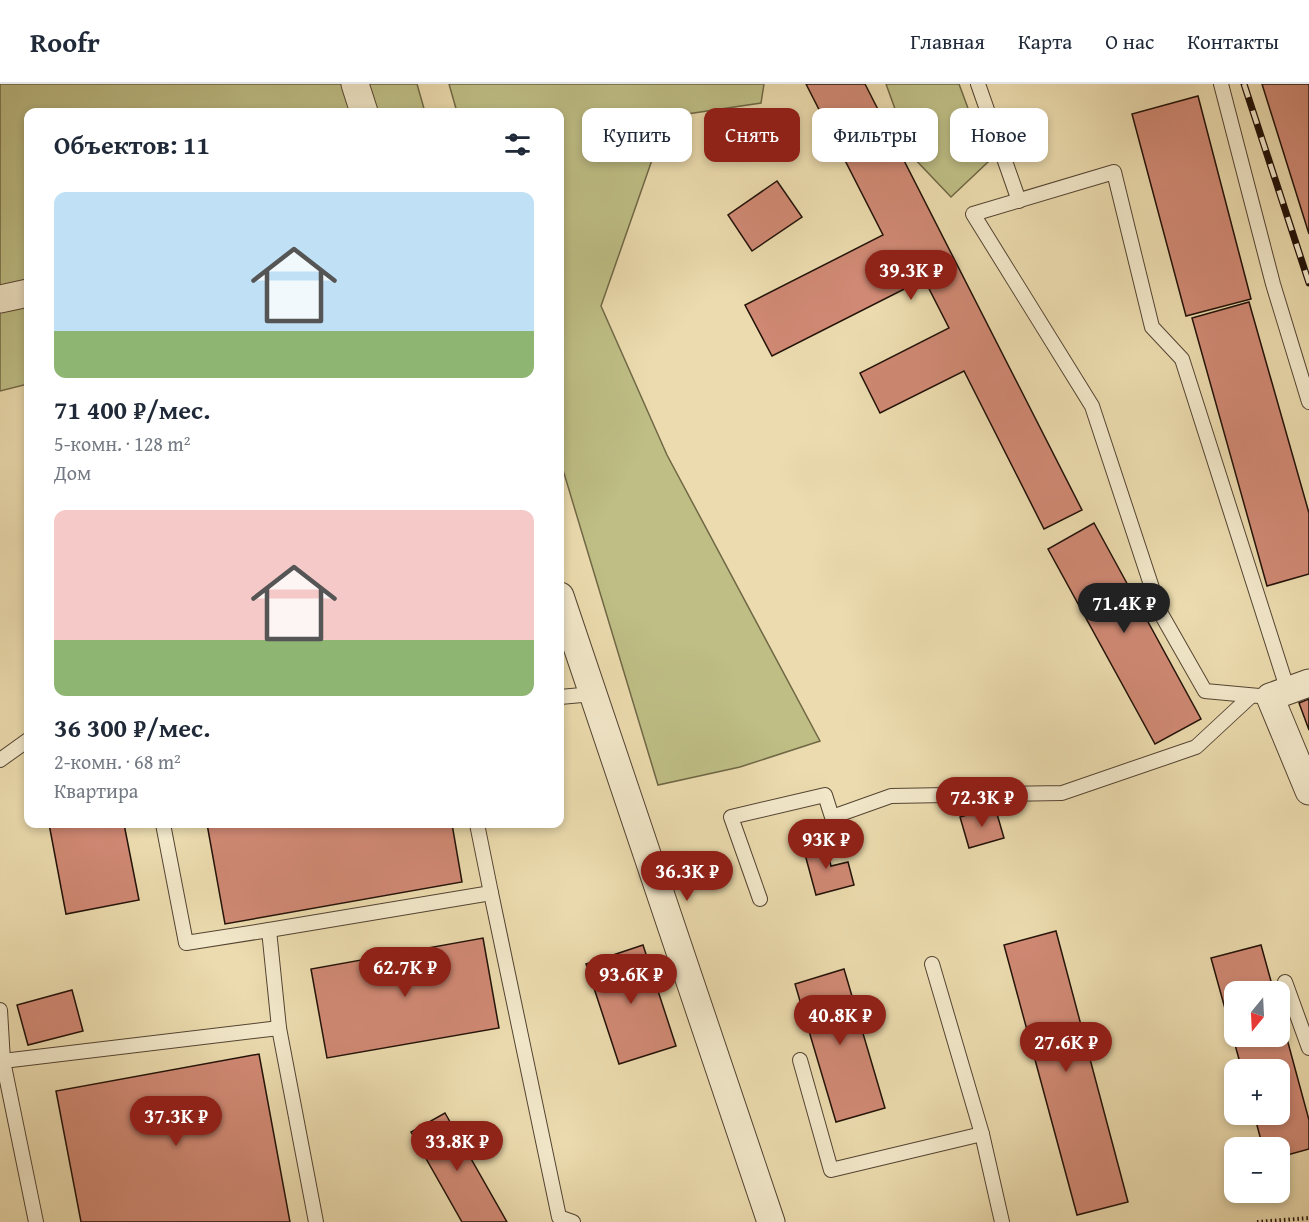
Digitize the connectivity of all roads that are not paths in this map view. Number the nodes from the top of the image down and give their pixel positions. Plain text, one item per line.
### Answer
1 (355, 84) edge
2 (978, 84) edge
3 (1221, 84) edge
4 (363, 108) edge
5 (1019, 201) junction
6 (24, 294) edge
7 (0, 299) edge
8 (1309, 402) edge
9 (564, 608) edge
10 (1280, 692) edge
11 (593, 694) junction
12 (564, 697) edge
13 (24, 743) edge
14 (0, 759) edge
15 (1309, 791) edge
16 (164, 828) edge
17 (478, 828) edge
18 (490, 893) junction
19 (760, 899) dead end
20 (269, 930) junction
21 (932, 964) dead end
22 (1290, 995) edge
23 (0, 1010) edge
24 (279, 1028) junction
25 (1309, 1048) edge
26 (800, 1060) dead end
27 (3, 1061) junction
28 (982, 1134) junction
29 (36, 1222) edge
30 (316, 1222) edge
31 (573, 1222) edge
32 (771, 1222) edge
33 (1002, 1222) edge

1 - 4 street
2 - 5 lane
3 - 8 lane
5 - 10 lane
5 - 10 lane
6 - 7 street
9 - 11 street
10 - 15 street
10 - 19 lane
11 - 12 lane
11 - 32 street
13 - 14 lane
16 - 20 lane
17 - 18 lane
18 - 20 lane
18 - 31 lane
20 - 24 lane
21 - 28 lane
22 - 25 lane
23 - 27 lane
24 - 27 lane
24 - 30 lane
26 - 28 lane
27 - 29 lane
28 - 33 lane

